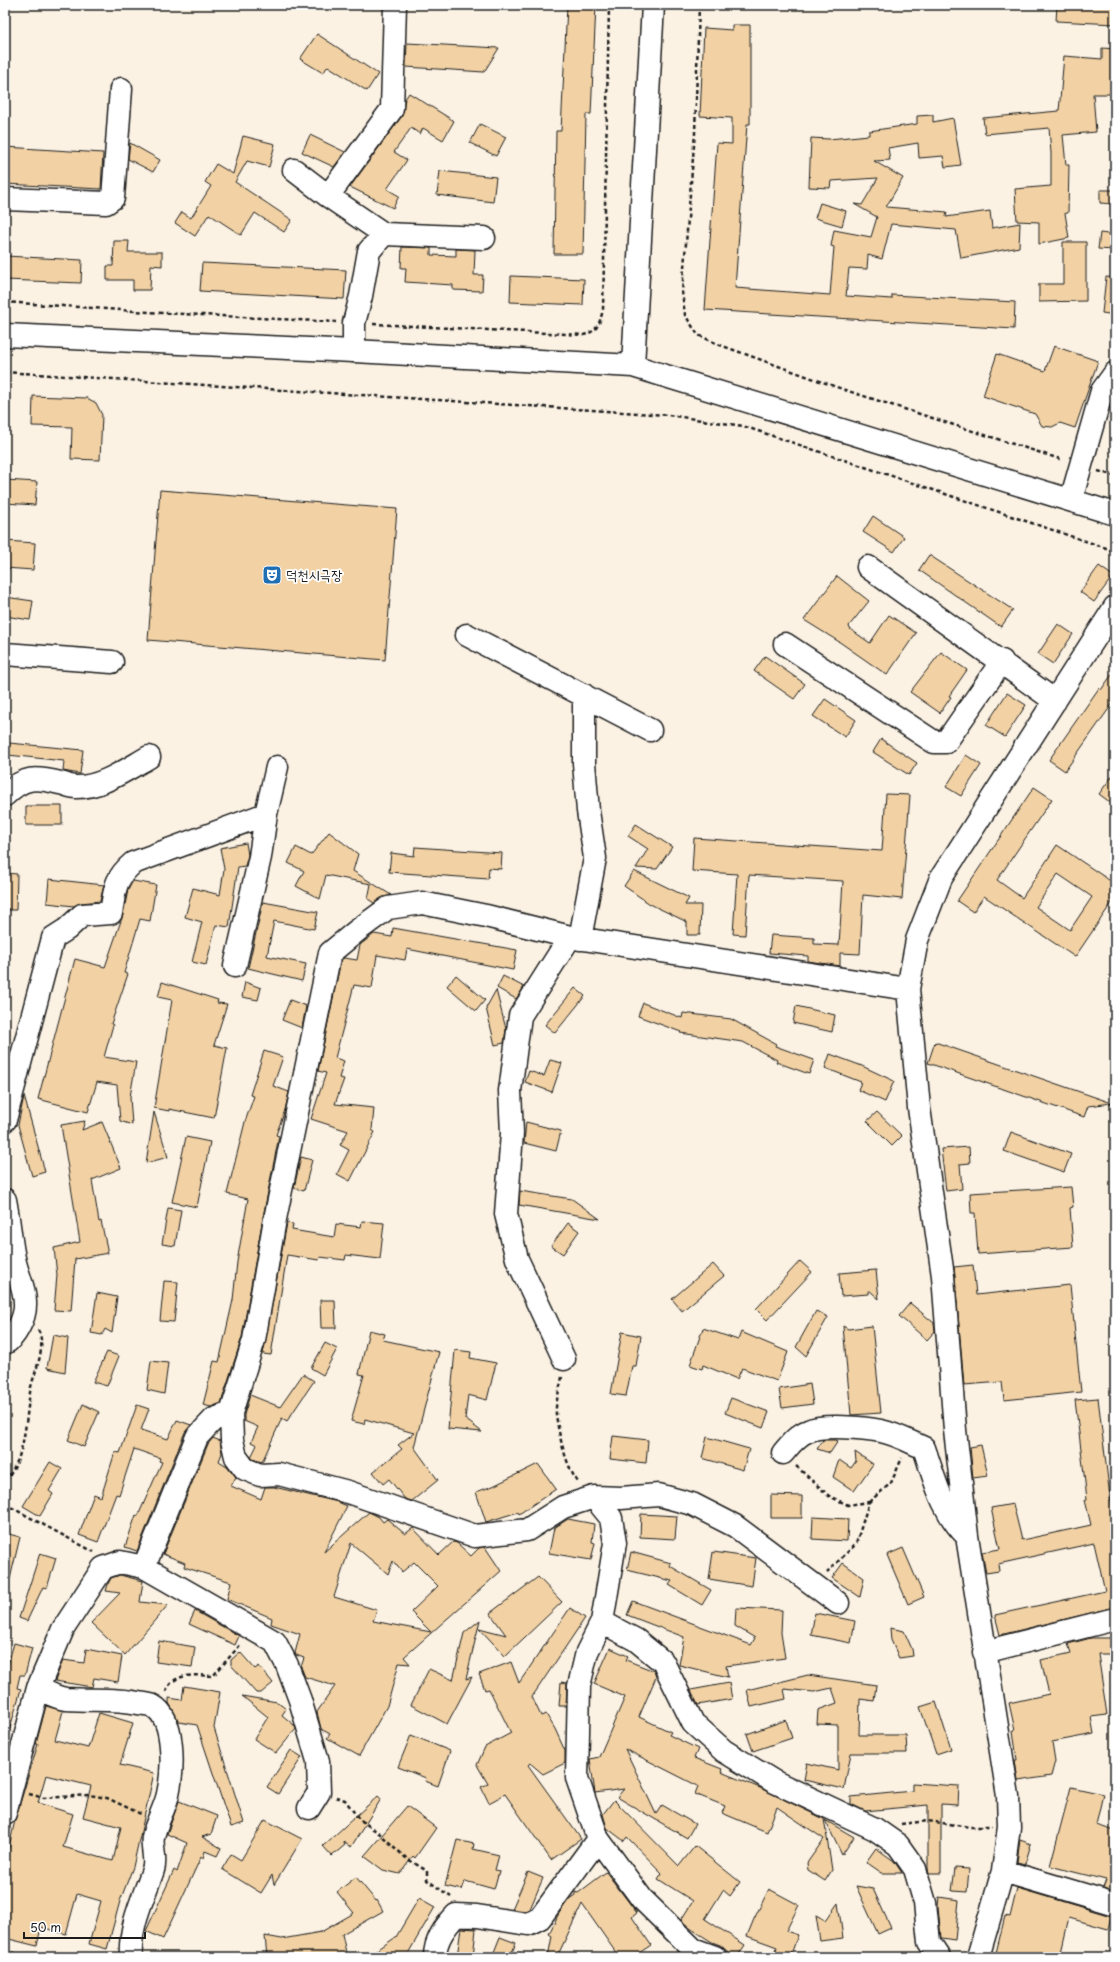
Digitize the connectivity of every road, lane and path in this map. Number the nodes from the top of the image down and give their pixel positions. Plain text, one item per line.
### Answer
1 (395, 5) edge
2 (609, 5) edge
3 (653, 5) edge
4 (699, 5) edge
5 (121, 89) dead end
6 (294, 170) dead end
7 (328, 196) junction
8 (5, 199) edge
9 (384, 234) junction
10 (484, 238) dead end
11 (5, 302) edge
12 (354, 323) junction
13 (5, 336) edge
14 (354, 351) junction
15 (632, 366) junction
16 (5, 372) edge
17 (1115, 373) edge
18 (1081, 466) junction
19 (1115, 476) edge
20 (1071, 500) junction
21 (1115, 514) edge
22 (1115, 550) edge
23 (868, 567) dead end
24 (1115, 607) edge
25 (467, 635) dead end
26 (785, 644) dead end
27 (5, 654) edge
28 (1002, 661) junction
29 (112, 662) dead end
30 (584, 695) junction
31 (1055, 701) junction
32 (650, 730) dead end
33 (149, 757) dead end
34 (277, 767) dead end
35 (5, 796) edge
36 (266, 814) junction
37 (575, 938) junction
38 (235, 966) dead end
39 (908, 989) junction
40 (5, 1120) edge
41 (5, 1200) edge
42 (25, 1306) junction
43 (5, 1343) edge
44 (564, 1359) joint
45 (231, 1414) junction
46 (910, 1441) junction
47 (783, 1453) joint
48 (5, 1481) edge
49 (594, 1497) junction
50 (869, 1502) junction
51 (5, 1504) edge
52 (966, 1536) junction
53 (120, 1562) junction
54 (144, 1567) junction
55 (814, 1585) junction
56 (838, 1603) dead end
57 (1115, 1619) edge
58 (602, 1622) junction
59 (255, 1628) junction
60 (984, 1652) junction
61 (38, 1688) junction
62 (159, 1711) junction
63 (11, 1789) junction
64 (314, 1800) joint
65 (5, 1813) edge
66 (159, 1817) junction
67 (1009, 1827) junction
68 (875, 1829) junction
69 (598, 1839) junction
70 (1003, 1871) junction
71 (452, 1898) dead end
72 (1115, 1904) edge
73 (5, 1951) edge
74 (32, 1957) edge
75 (131, 1957) edge
76 (435, 1957) edge
77 (715, 1957) edge
78 (939, 1957) edge
79 (978, 1957) edge

1 - 7 street
2 - 12 path
3 - 15 street
4 - 18 path
5 - 8 street
6 - 7 street
7 - 9 street
9 - 10 street
9 - 12 street
11 - 12 path
12 - 14 street
13 - 14 street
14 - 15 street
15 - 20 street
16 - 22 path
17 - 18 street
18 - 19 path
18 - 20 street
20 - 21 street
23 - 28 street
24 - 31 street
25 - 30 street
26 - 28 street
27 - 29 street
28 - 31 street
30 - 32 street
30 - 37 street
31 - 39 street
33 - 35 street
34 - 36 street
36 - 38 street
36 - 40 street
37 - 39 street
37 - 44 street
37 - 45 street
39 - 52 street
41 - 42 street
42 - 43 street
42 - 48 path
44 - 49 path
45 - 49 street
45 - 54 street
46 - 47 street
46 - 50 path
46 - 52 street
47 - 50 path
49 - 55 street
49 - 58 street
50 - 55 path
51 - 53 path
52 - 60 street
53 - 54 street
53 - 61 street
54 - 59 street
55 - 56 street
57 - 60 street
58 - 68 street
58 - 69 street
59 - 62 path
59 - 64 street
60 - 67 street
61 - 62 street
61 - 63 street
62 - 66 street
63 - 65 street
63 - 66 path
64 - 71 path
66 - 75 street
67 - 68 path
67 - 70 street
68 - 78 street
69 - 76 street
69 - 77 street
70 - 72 street
70 - 79 street
73 - 74 path

